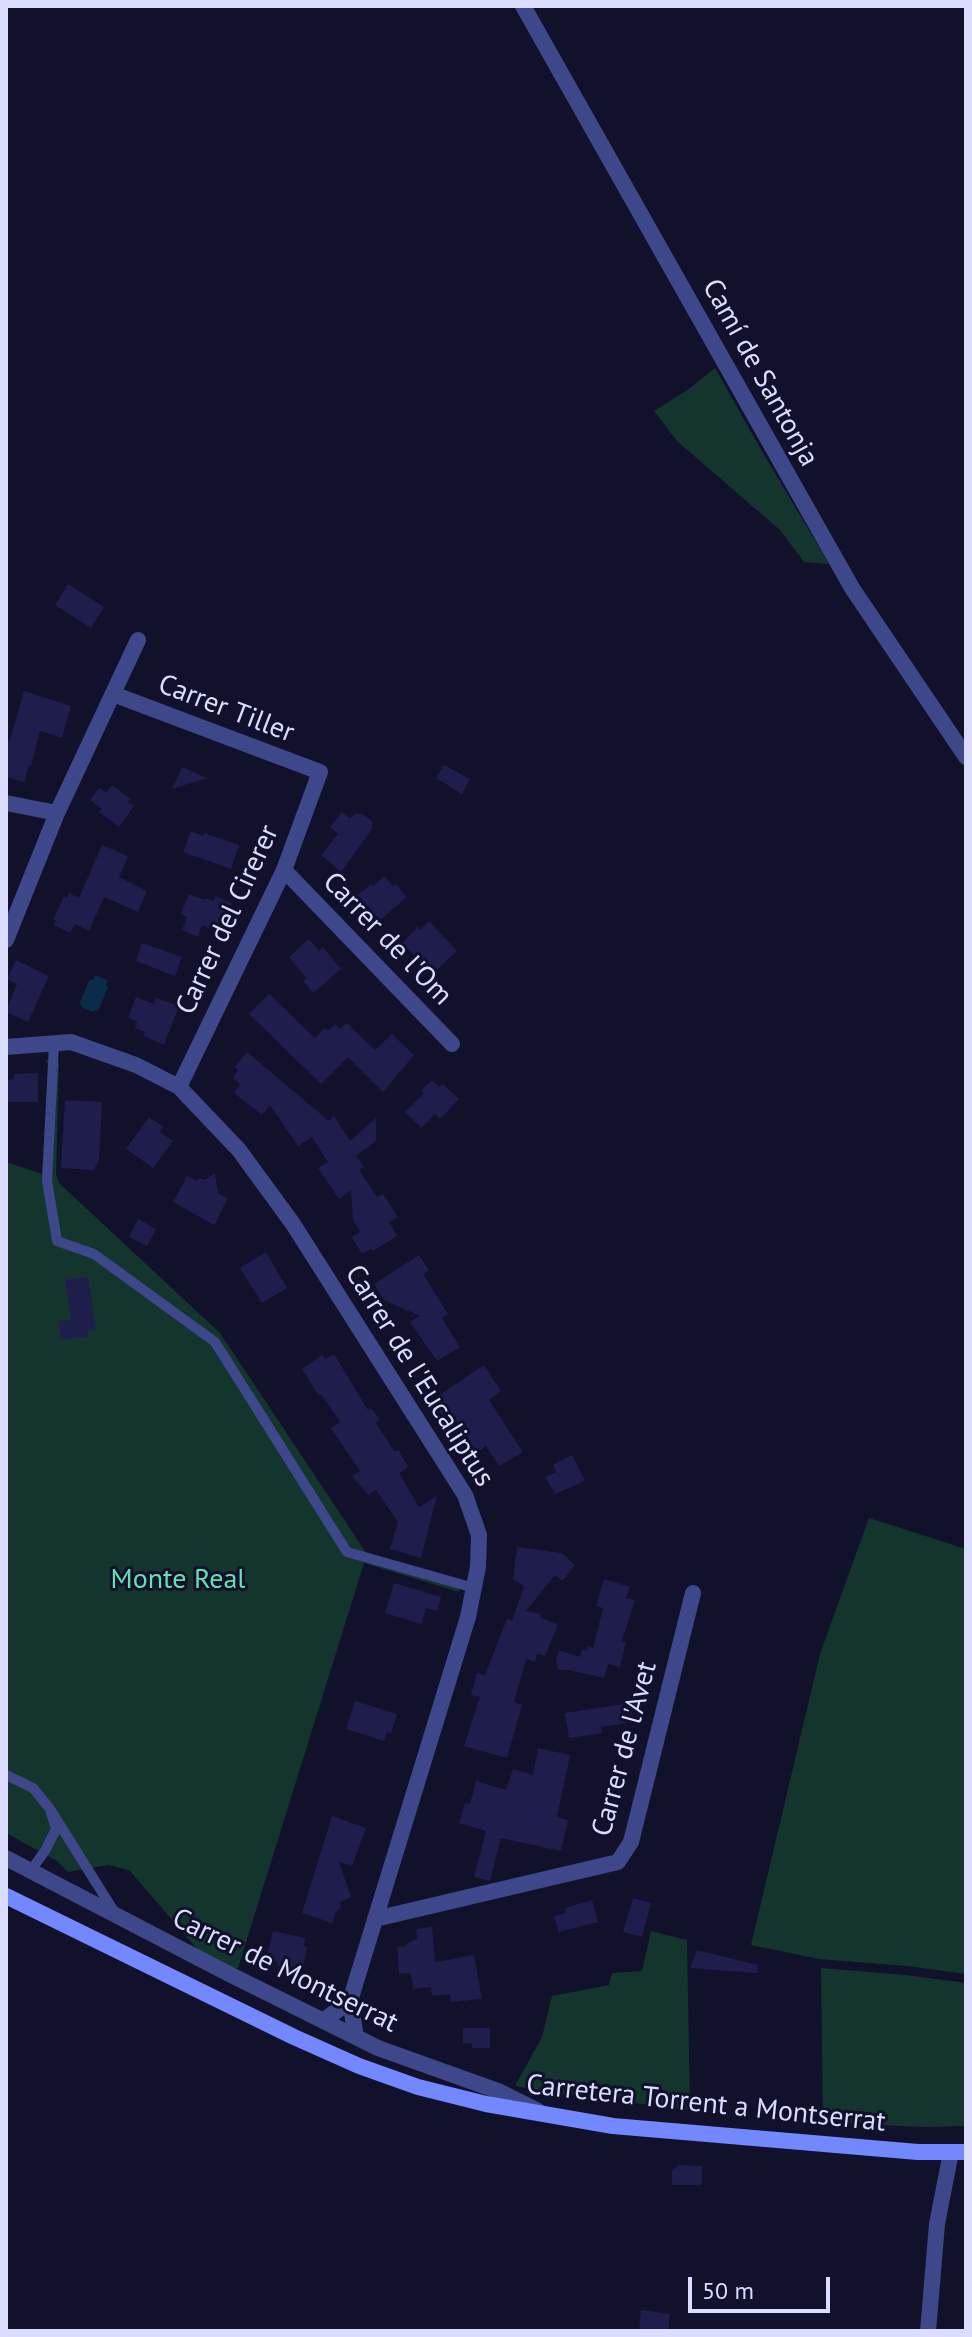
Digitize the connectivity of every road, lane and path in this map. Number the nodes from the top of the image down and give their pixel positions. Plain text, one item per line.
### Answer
1 (523, 6) edge
2 (138, 640) dead end
3 (113, 694) junction
4 (966, 757) edge
5 (320, 772) joint
6 (6, 803) edge
7 (57, 813) junction
8 (284, 870) junction
9 (6, 940) edge
10 (54, 1044) junction
11 (452, 1044) dead end
12 (6, 1047) edge
13 (179, 1087) junction
14 (474, 1588) junction
15 (693, 1593) dead end
16 (6, 1775) edge
17 (50, 1809) junction
18 (6, 1858) edge
19 (31, 1870) junction
20 (6, 1896) edge
21 (118, 1918) junction
22 (375, 1919) junction
23 (350, 2001) junction
24 (323, 2021) junction
25 (356, 2037) junction
26 (548, 2116) junction
27 (959, 2152) edge
28 (928, 2331) edge

1 - 4 street, Camí de Santonja
2 - 3 street, Carrer Tiller
3 - 5 street, Carrer Tiller
3 - 7 street, Carrer Tiller
5 - 8 street, Carrer del Cirerer
6 - 7 street
7 - 9 street, Carrer Tiller
8 - 11 street, Carrer de l'Om
8 - 13 street, Carrer del Cirerer
10 - 12 street, Carrer de l'Eucaliptus
10 - 13 street, Carrer de l'Eucaliptus
10 - 14 lane
13 - 14 street, Carrer de l'Eucaliptus
14 - 22 street, Carrer de l'Eucaliptus
15 - 22 street, Carrer de l'Avet
16 - 17 lane
17 - 19 lane
17 - 21 lane
18 - 19 street, Carrer de Montserrat
19 - 21 street, Carrer de Montserrat
20 - 26 main road, Carretera Torrent a Montserrat
21 - 24 street, Carrer de Montserrat
22 - 23 street, Carrer de l'Eucaliptus
23 - 24 street
23 - 25 street
24 - 25 street, Carrer de Montserrat
25 - 26 street, Carrer de Montserrat
26 - 27 main road, Carretera Torrent a Montserrat
27 - 28 street

